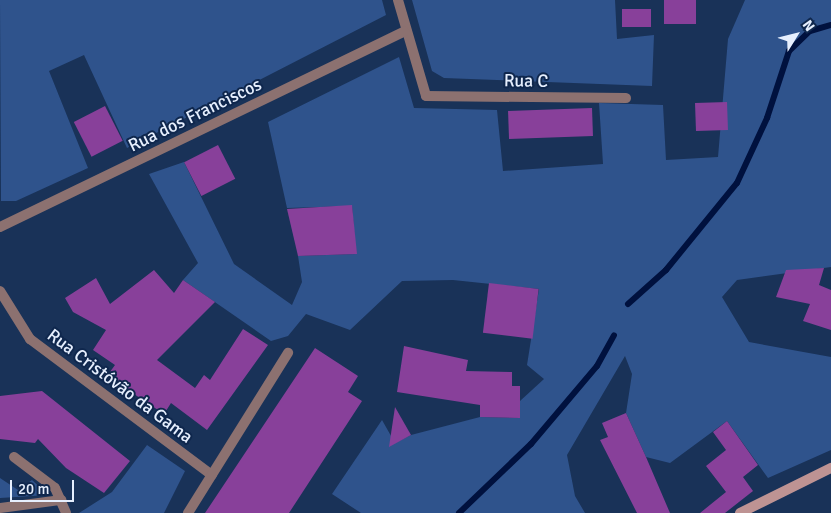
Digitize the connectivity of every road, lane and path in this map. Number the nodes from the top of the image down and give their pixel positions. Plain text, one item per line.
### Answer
1 (398, 0) edge
2 (404, 32) junction
3 (626, 98) dead end
4 (0, 227) edge
5 (0, 291) edge
6 (288, 353) dead end
7 (14, 457) dead end
8 (831, 468) edge
9 (212, 475) junction
10 (61, 500) junction
11 (0, 508) edge
12 (66, 513) edge
13 (188, 513) edge
14 (740, 513) edge

1 - 2 street
2 - 3 street, Rua C
2 - 4 street, Rua dos Franciscos
5 - 9 street, Rua Cristóvão da Gama
6 - 9 street
7 - 10 street
8 - 14 street
9 - 13 street
10 - 11 street
10 - 12 street

